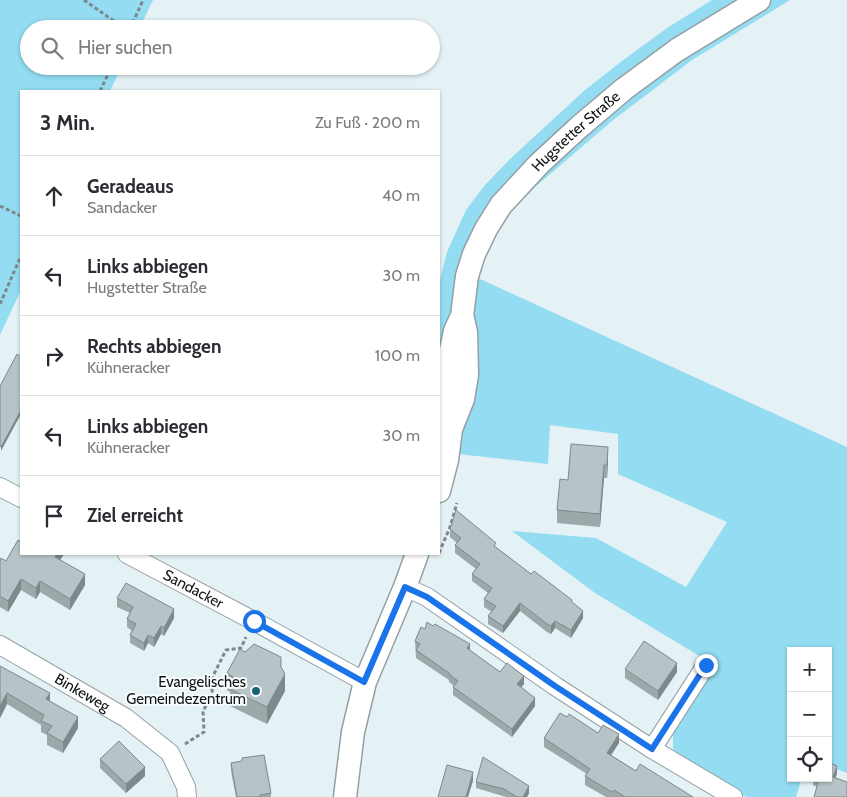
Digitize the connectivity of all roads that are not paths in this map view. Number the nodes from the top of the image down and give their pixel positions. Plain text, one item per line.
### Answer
1 (759, 0) edge
2 (0, 487) edge
3 (448, 496) edge
4 (20, 497) edge
5 (129, 555) edge
6 (417, 555) edge
7 (405, 587) junction
8 (0, 645) edge
9 (706, 665) dead end
10 (364, 682) junction
11 (652, 749) junction
12 (187, 797) edge
13 (346, 797) edge
14 (732, 797) edge

1 - 3 street, Hugstetter Straße
2 - 4 street
5 - 10 street, Sandacker
6 - 7 street
7 - 10 street
7 - 11 street
8 - 12 street, Binkeweg
9 - 11 street
10 - 13 street
11 - 14 street

